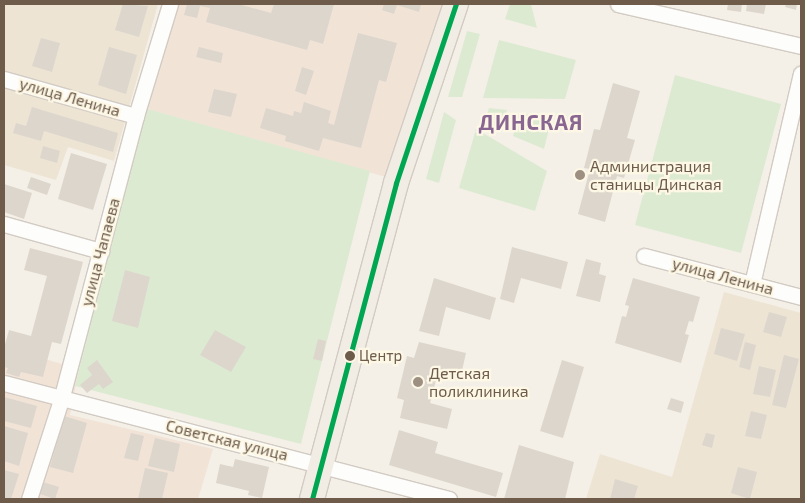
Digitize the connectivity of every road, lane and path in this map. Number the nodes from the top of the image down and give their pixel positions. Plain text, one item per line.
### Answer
1 (170, 4) edge
2 (456, 4) edge
3 (618, 4) edge
4 (801, 46) edge
5 (801, 74) edge
6 (4, 79) edge
7 (136, 116) junction
8 (4, 224) edge
9 (101, 251) junction
10 (644, 256) dead end
11 (752, 284) junction
12 (801, 297) edge
13 (4, 384) edge
14 (61, 400) junction
15 (321, 464) junction
16 (29, 499) edge
17 (312, 499) edge
18 (449, 499) edge

1 - 7 street, улица Чапаева
2 - 15 main road
3 - 4 street
5 - 11 street
6 - 7 street, улица Ленина
7 - 9 street, улица Чапаева
8 - 9 street
9 - 14 street, улица Чапаева
10 - 11 street, улица Ленина
11 - 12 street, улица Ленина
13 - 14 street, Советская улица
14 - 15 street, Советская улица
14 - 16 street, улица Чапаева
15 - 17 main road
15 - 18 street, Советская улица

